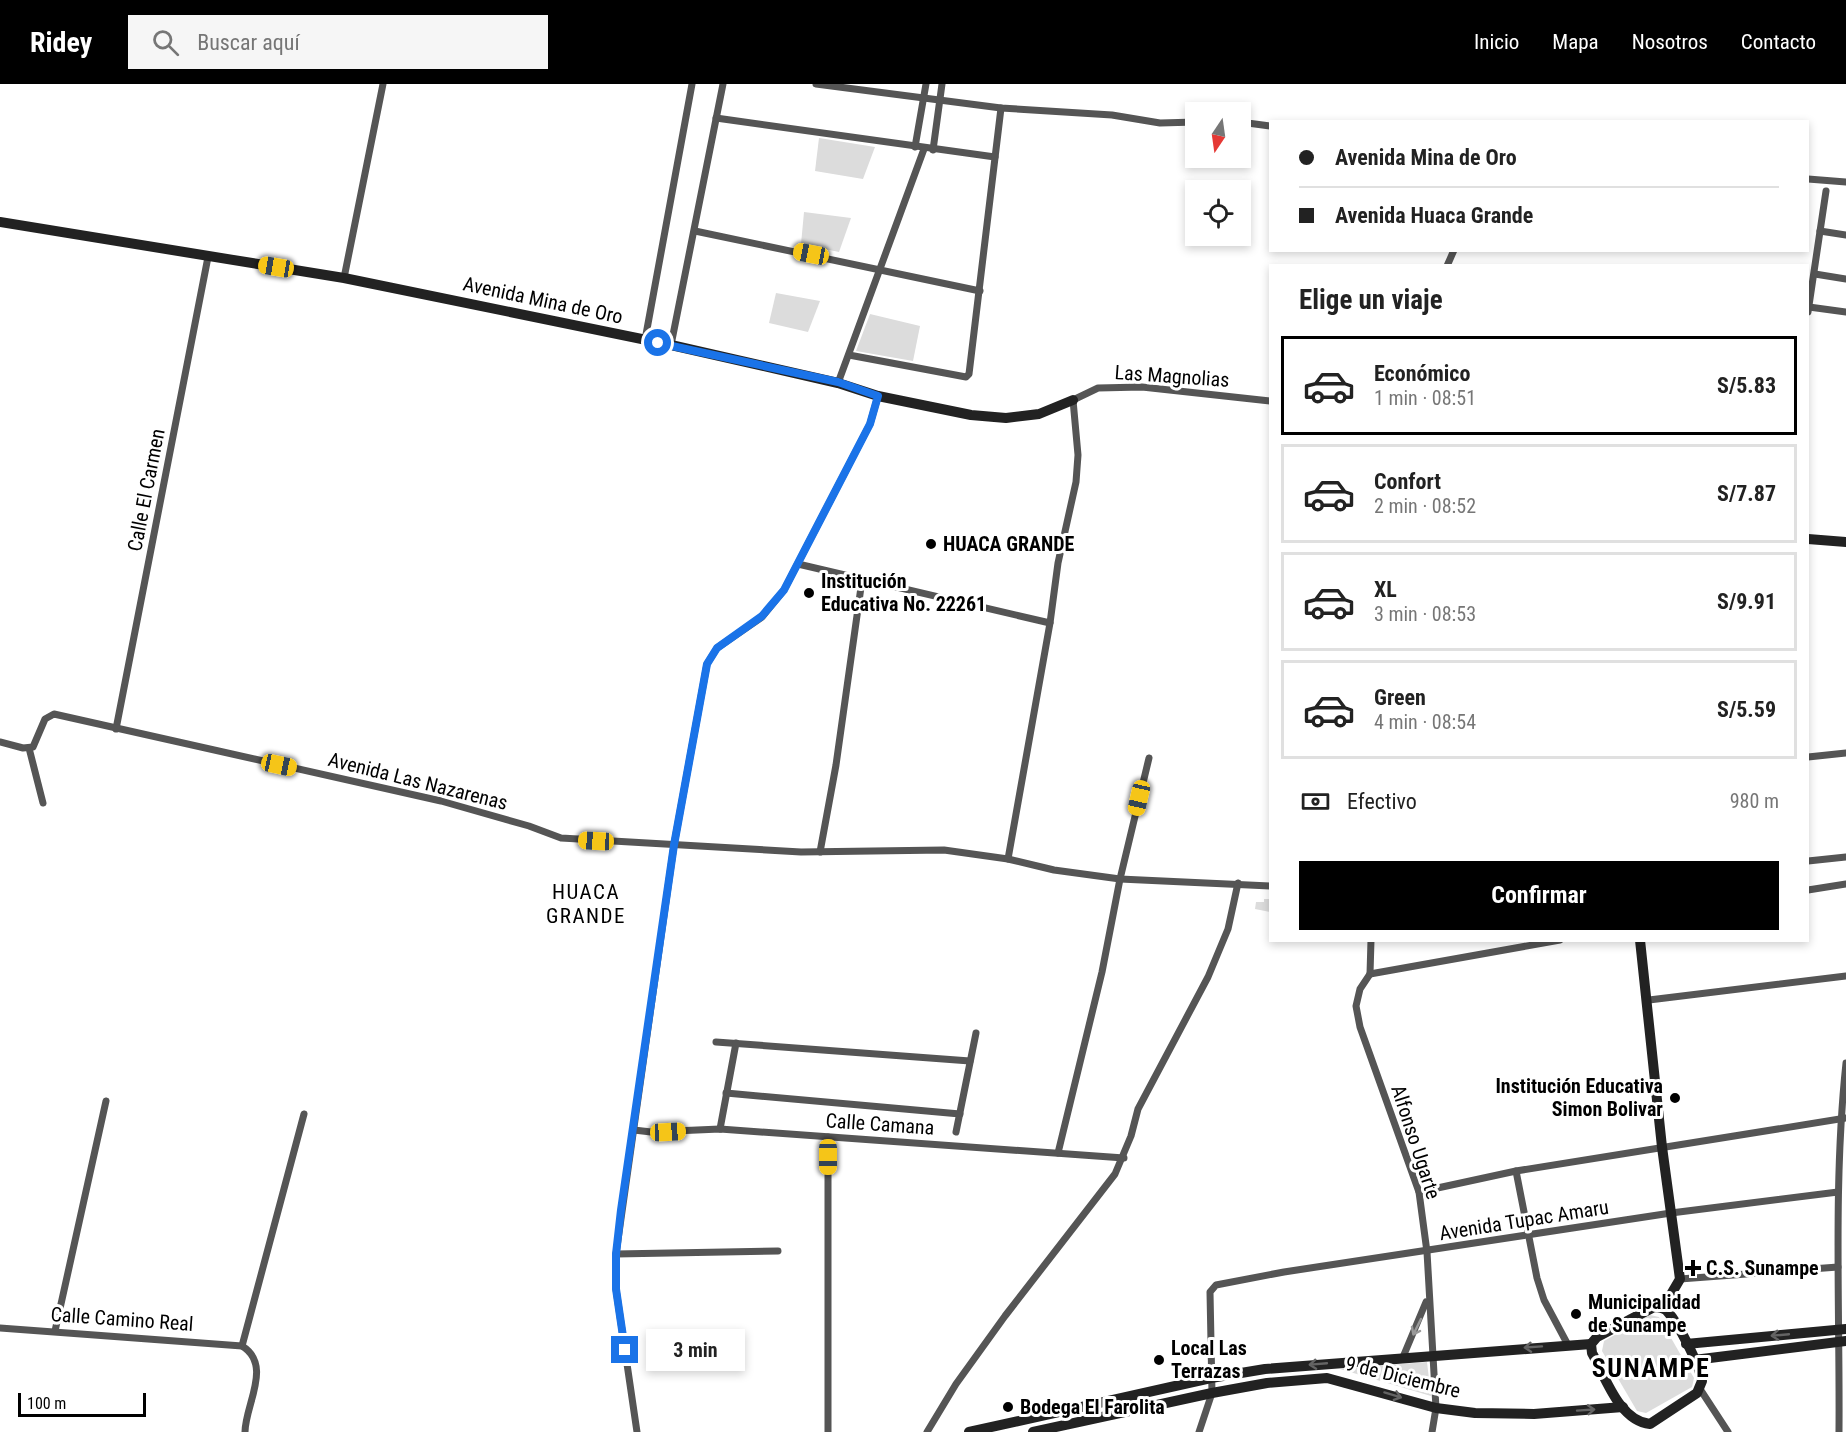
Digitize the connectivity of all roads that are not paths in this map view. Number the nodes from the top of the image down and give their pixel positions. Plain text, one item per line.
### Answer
1 (383, 84) edge
2 (692, 84) edge
3 (723, 84) edge
4 (816, 84) edge
5 (926, 84) edge
6 (942, 84) edge
7 (923, 99) junction
8 (939, 101) junction
9 (1001, 108) junction
10 (716, 118) junction
11 (1185, 122) edge
12 (1251, 123) edge
13 (1269, 126) edge
14 (915, 147) junction
15 (924, 148) junction
16 (933, 150) junction
17 (995, 157) junction
18 (1809, 179) edge
19 (1846, 182) edge
20 (1826, 191) dead end
21 (0, 222) edge
22 (695, 231) junction
23 (1820, 231) junction
24 (1846, 236) edge
25 (208, 257) junction
26 (880, 268) junction
27 (1815, 274) junction
28 (344, 278) junction
29 (1846, 279) edge
30 (980, 291) junction
31 (1809, 305) edge
32 (1809, 310) edge
33 (1846, 312) edge
34 (645, 340) junction
35 (672, 345) junction
36 (849, 355) junction
37 (838, 382) junction
38 (878, 396) junction
39 (1073, 399) junction
40 (1269, 401) edge
41 (1809, 538) edge
42 (1846, 542) edge
43 (798, 564) junction
44 (862, 580) junction
45 (1050, 623) junction
46 (116, 729) junction
47 (0, 742) edge
48 (31, 748) junction
49 (1846, 753) edge
50 (1809, 757) edge
51 (1149, 758) dead end
52 (43, 803) dead end
53 (674, 845) junction
54 (820, 852) junction
55 (1846, 857) edge
56 (1008, 859) junction
57 (1809, 861) edge
58 (1120, 879) junction
59 (1238, 883) junction
60 (1846, 884) edge
61 (1269, 886) edge
62 (1809, 890) edge
63 (1371, 942) edge
64 (1549, 942) edge
65 (1641, 942) edge
66 (1370, 974) junction
67 (1846, 976) edge
68 (1649, 1000) junction
69 (976, 1034) dead end
70 (716, 1042) dead end
71 (736, 1043) junction
72 (970, 1061) junction
73 (1846, 1063) edge
74 (726, 1093) junction
75 (106, 1101) dead end
76 (304, 1114) dead end
77 (960, 1114) junction
78 (1843, 1119) edge
79 (720, 1129) junction
80 (634, 1131) junction
81 (956, 1132) dead end
82 (828, 1137) junction
83 (1662, 1147) junction
84 (1058, 1153) junction
85 (1124, 1158) junction
86 (1516, 1171) junction
87 (1419, 1191) junction
88 (1838, 1192) junction
89 (1671, 1213) junction
90 (1530, 1236) junction
91 (778, 1251) dead end
92 (1427, 1252) junction
93 (616, 1254) junction
94 (1838, 1267) junction
95 (1680, 1279) junction
96 (1427, 1297) junction
97 (1663, 1308) junction
98 (0, 1328) edge
99 (1842, 1330) edge
100 (55, 1331) junction
101 (1843, 1342) edge
102 (1591, 1344) junction
103 (1686, 1344) junction
104 (1568, 1345) junction
105 (242, 1346) junction
106 (1432, 1355) junction
107 (1403, 1357) junction
108 (1694, 1360) junction
109 (1211, 1378) junction
110 (1700, 1389) junction
111 (1212, 1393) junction
112 (1623, 1407) junction
113 (1436, 1408) junction
114 (1646, 1428) edge
115 (245, 1432) edge
116 (637, 1432) edge
117 (828, 1432) edge
118 (927, 1432) edge
119 (969, 1432) edge
120 (1034, 1432) edge
121 (1199, 1432) edge
122 (1432, 1432) edge
123 (1728, 1432) edge
124 (1839, 1432) edge

1 - 28 street
2 - 34 street
3 - 10 street
4 - 7 street
5 - 7 street
6 - 8 street
7 - 8 street
7 - 14 street
8 - 9 street
8 - 16 street
9 - 11 street
9 - 17 street
10 - 14 street
10 - 22 street
12 - 13 street
14 - 15 street
15 - 16 street
15 - 26 street
16 - 17 street
17 - 30 street
18 - 19 street
20 - 23 street
21 - 25 street, Avenida Mina de Oro
22 - 26 street
22 - 35 street
23 - 24 street
23 - 27 street
25 - 28 street, Avenida Mina de Oro
25 - 46 street, Calle El Carmen
26 - 30 street
26 - 36 street
27 - 29 street
27 - 31 street
28 - 34 street, Avenida Mina de Oro
30 - 36 street
32 - 33 street
34 - 35 street, Avenida Mina de Oro
35 - 37 street, Avenida Mina de Oro
36 - 37 street
37 - 38 street, Avenida Mina de Oro
38 - 39 street, Avenida Mina de Oro
38 - 43 street
39 - 40 street, Las Magnolias
39 - 45 street
41 - 42 street
43 - 44 street
43 - 53 street
44 - 45 street
44 - 54 street
45 - 56 street
46 - 48 street, Avenida Las Nazarenas
46 - 53 street, Avenida Las Nazarenas
47 - 48 street
48 - 52 street
49 - 50 street
51 - 58 street
53 - 54 street, Avenida Las Nazarenas
53 - 80 street
54 - 56 street, Avenida Las Nazarenas
55 - 57 street
56 - 58 street, Avenida Las Nazarenas
58 - 59 street, Avenida Las Nazarenas
58 - 84 street
59 - 61 street, Avenida Las Nazarenas
59 - 85 street
60 - 62 street
63 - 66 street, Alfonso Ugarte
64 - 66 street
65 - 68 street
66 - 87 street, Alfonso Ugarte
67 - 68 street
68 - 83 street
69 - 72 street
70 - 71 street
71 - 72 street
71 - 74 street
72 - 77 street
73 - 78 street
74 - 77 street
74 - 79 street
75 - 100 street
76 - 105 street
77 - 81 street
78 - 83 street
78 - 88 street
79 - 80 street, Calle Camana
79 - 82 street, Calle Camana
80 - 93 street
82 - 84 street, Calle Camana
82 - 117 street
83 - 86 street
83 - 89 street
84 - 85 street, Calle Camana
85 - 118 street
86 - 87 street
86 - 90 street
87 - 92 street, Alfonso Ugarte
88 - 89 street, Avenida Tupac Amaru
88 - 94 street
89 - 90 street, Avenida Tupac Amaru
89 - 95 street
90 - 92 street, Avenida Tupac Amaru
90 - 104 street
91 - 93 street
92 - 96 street, Alfonso Ugarte
92 - 109 street, Avenida Tupac Amaru
93 - 116 street
94 - 95 street
94 - 99 street
95 - 97 street
96 - 106 street, Alfonso Ugarte
96 -> 107 street
97 - 102 street
97 - 103 street
98 - 100 street, Calle Camino Real
99 - 101 street
99 -> 103 street
100 - 105 street, Calle Camino Real
101 - 108 street
101 - 124 street
102 - 104 street
102 - 112 street
103 - 108 street
104 -> 106 street
105 - 115 street
106 - 107 street
106 - 113 street, Alfonso Ugarte
107 -> 109 street
108 - 110 street
109 - 111 street
109 - 119 street
110 - 114 street
110 - 123 street
111 -> 113 street, 9 de Diciembre
111 - 120 street, 9 de Diciembre
111 - 121 street
113 -> 112 street, 9 de Diciembre
112 - 114 street
113 - 122 street, Alfonso Ugarte

